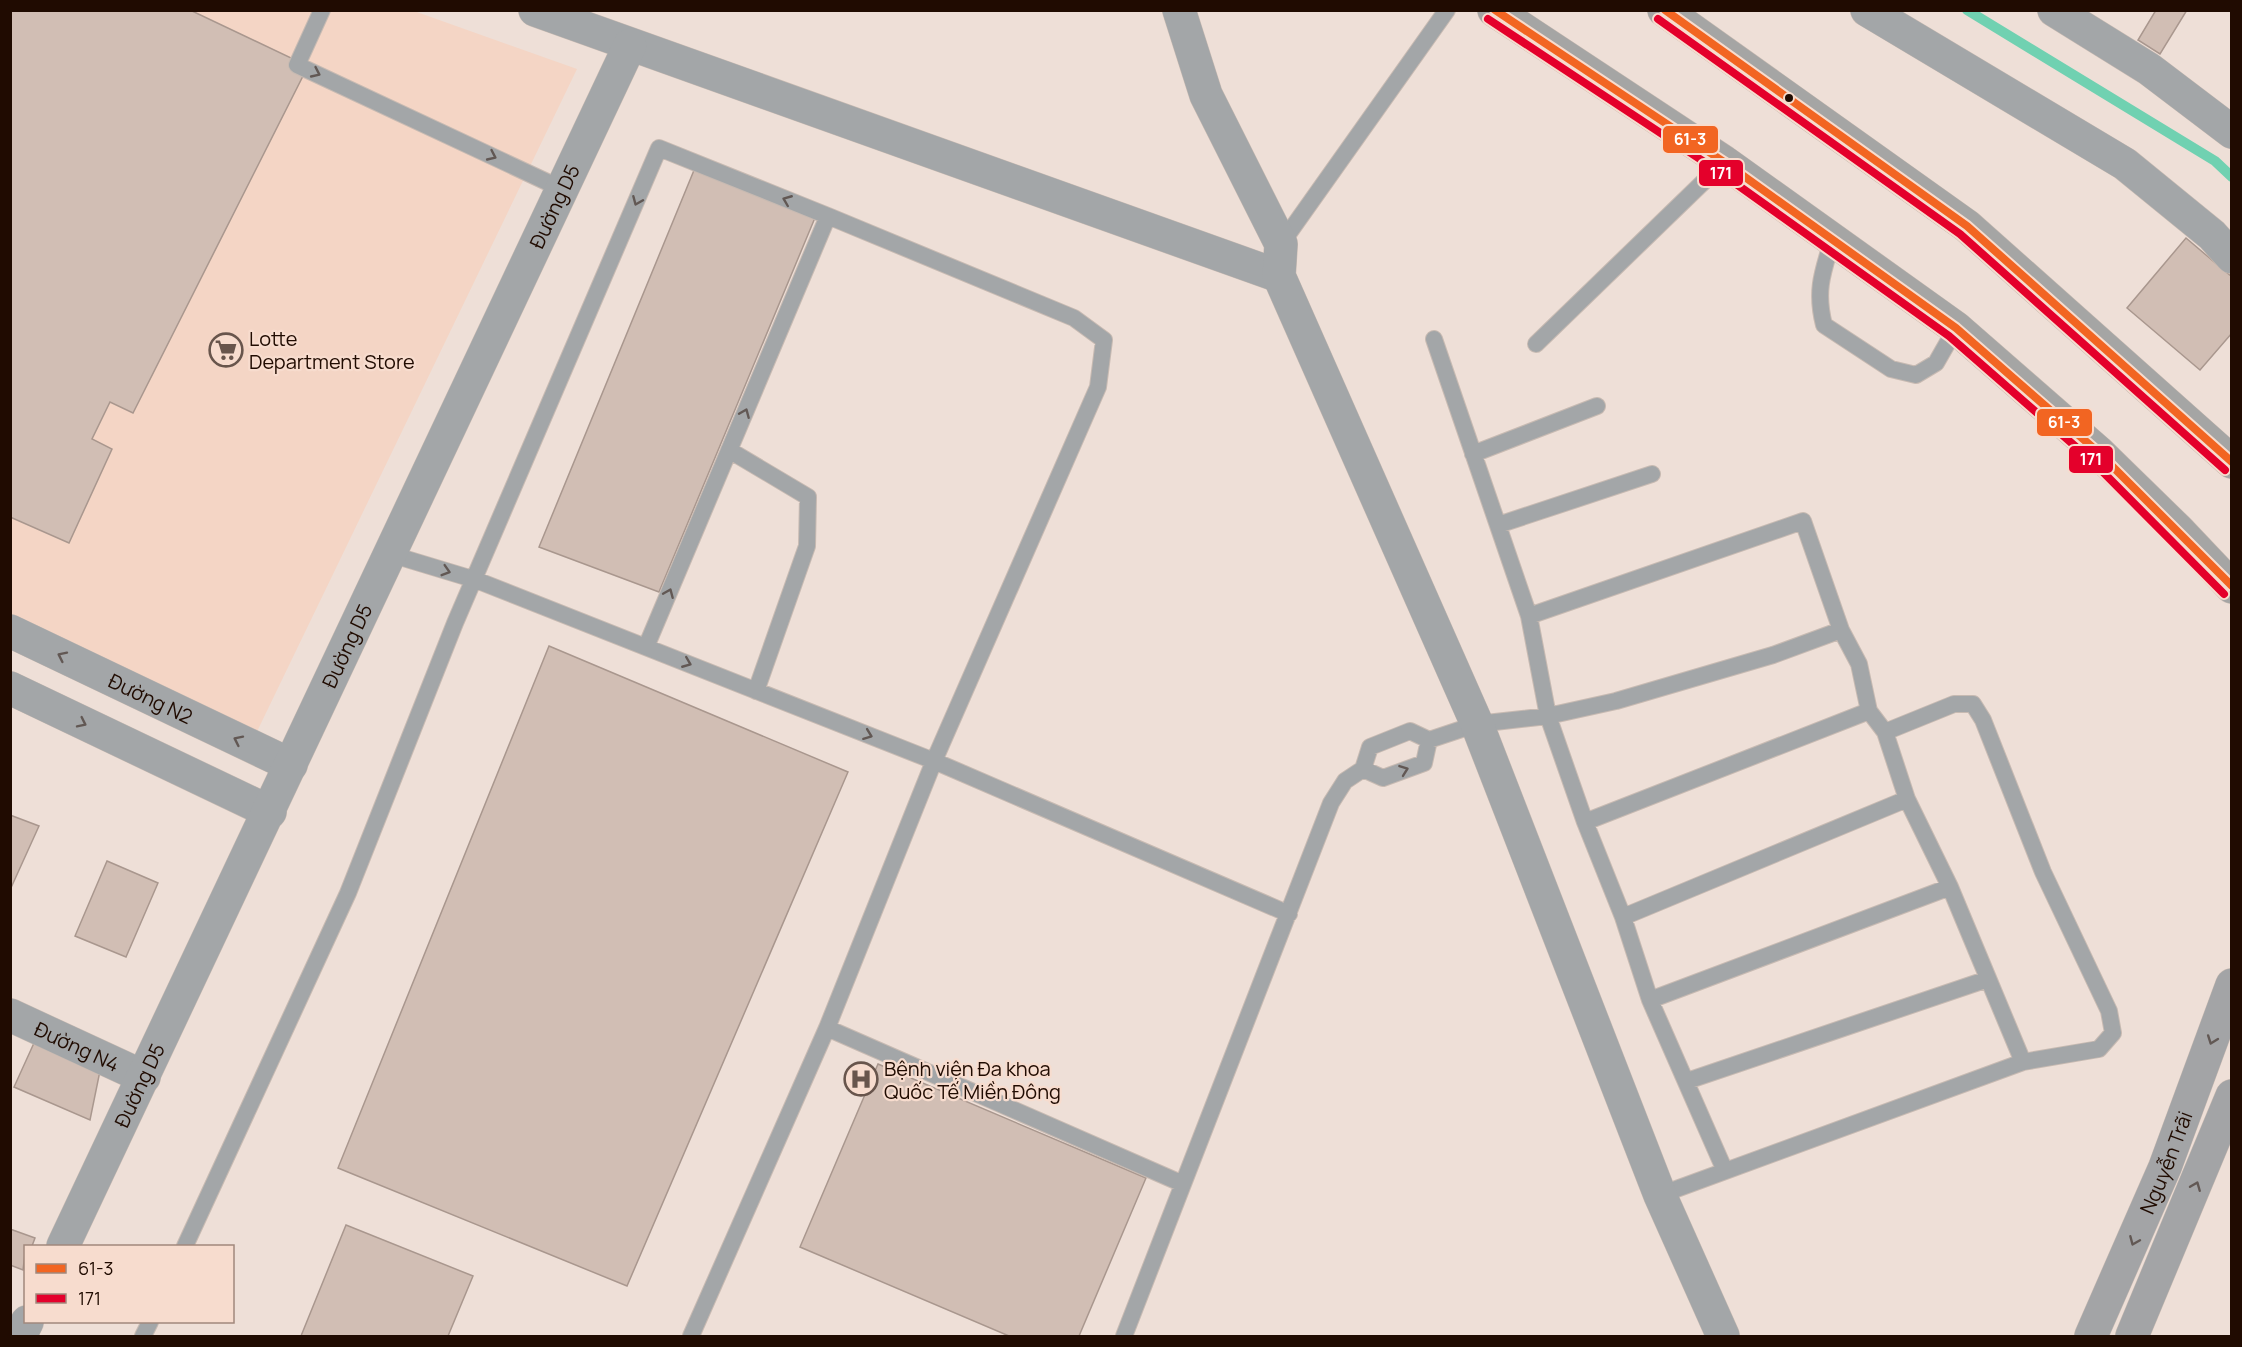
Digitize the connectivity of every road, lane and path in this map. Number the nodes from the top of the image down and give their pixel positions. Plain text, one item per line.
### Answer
1 (322, 10) edge
2 (535, 10) edge
3 (1179, 10) edge
4 (1448, 10) edge
5 (1494, 10) edge
6 (1664, 10) edge
7 (1867, 10) edge
8 (2054, 10) edge
9 (630, 45) junction
10 (2232, 132) edge
11 (1724, 162) junction
12 (562, 189) junction
13 (828, 216) junction
14 (1833, 238) junction
15 (2232, 257) edge
16 (1280, 260) junction
17 (1956, 328) junction
18 (1434, 339) dead end
19 (1536, 344) dead end
20 (1597, 406) dead end
21 (729, 450) junction
22 (1473, 454) junction
23 (2232, 462) edge
24 (1653, 474) dead end
25 (1498, 525) junction
26 (390, 554) junction
27 (476, 580) junction
28 (2232, 587) edge
29 (1529, 616) junction
30 (1841, 630) junction
31 (10, 631) edge
32 (646, 647) junction
33 (10, 688) edge
34 (756, 691) junction
35 (1869, 711) junction
36 (1548, 716) junction
37 (1476, 724) junction
38 (1885, 732) junction
39 (1429, 740) junction
40 (934, 761) junction
41 (291, 765) junction
42 (1363, 769) junction
43 (1907, 799) junction
44 (270, 812) junction
45 (1585, 822) junction
46 (1950, 887) junction
47 (1289, 914) junction
48 (1623, 917) junction
49 (1988, 979) junction
50 (2232, 985) edge
51 (1650, 1000) junction
52 (10, 1015) edge
53 (827, 1028) junction
54 (2023, 1062) junction
55 (144, 1077) junction
56 (1687, 1081) junction
57 (2232, 1096) edge
58 (1725, 1171) junction
59 (1183, 1184) junction
60 (1660, 1195) junction
61 (63, 1245) edge
62 (185, 1245) edge
63 (691, 1336) edge
64 (1124, 1336) edge
65 (1723, 1336) edge
66 (2091, 1336) edge
67 (2132, 1336) edge

1 -> 12 lane
2 - 9 street
3 - 16 street
4 - 16 lane
5 - 11 highway
6 - 23 highway
7 - 15 street
8 - 10 street
9 - 12 street, Đường D5
9 - 16 street
11 - 14 highway
11 - 19 lane
12 - 26 street, Đường D5
21 -> 13 lane
13 -> 27 lane
13 - 40 lane
14 - 17 highway
14 - 17 lane
16 - 37 street
17 - 28 highway
18 - 22 lane
20 - 22 lane
32 -> 21 lane
21 - 34 lane
22 - 25 lane
24 - 25 lane
25 - 29 lane
26 -> 27 lane
26 - 41 street, Đường D5
27 - 32 lane
27 - 62 lane
29 - 30 lane
29 - 36 lane
30 - 35 lane
30 - 36 lane
41 -> 31 street, Đường N2
32 -> 34 lane
33 -> 44 street
34 -> 40 lane
35 - 38 lane
35 - 45 lane
36 - 37 lane
36 - 45 lane
37 - 39 lane
37 - 60 street
38 - 43 lane
38 - 54 lane
39 - 42 lane
42 -> 39 lane
40 - 47 lane
40 - 53 lane
41 - 44 street, Đường D5
42 - 47 lane
43 - 46 lane
43 - 48 lane
44 - 55 street, Đường D5
45 - 48 lane
46 - 49 lane
46 - 51 lane
47 - 59 lane
48 - 51 lane
49 - 54 lane
49 - 56 lane
50 -> 66 main road, Nguyễn Trãi
51 - 56 lane
52 - 55 street, Đường N4
53 - 59 lane
53 - 63 lane
54 - 58 lane
55 - 61 street, Đường D5
56 - 58 lane
67 -> 57 main road, Nguyễn Trãi
58 - 60 lane
59 - 64 lane
60 - 65 street

